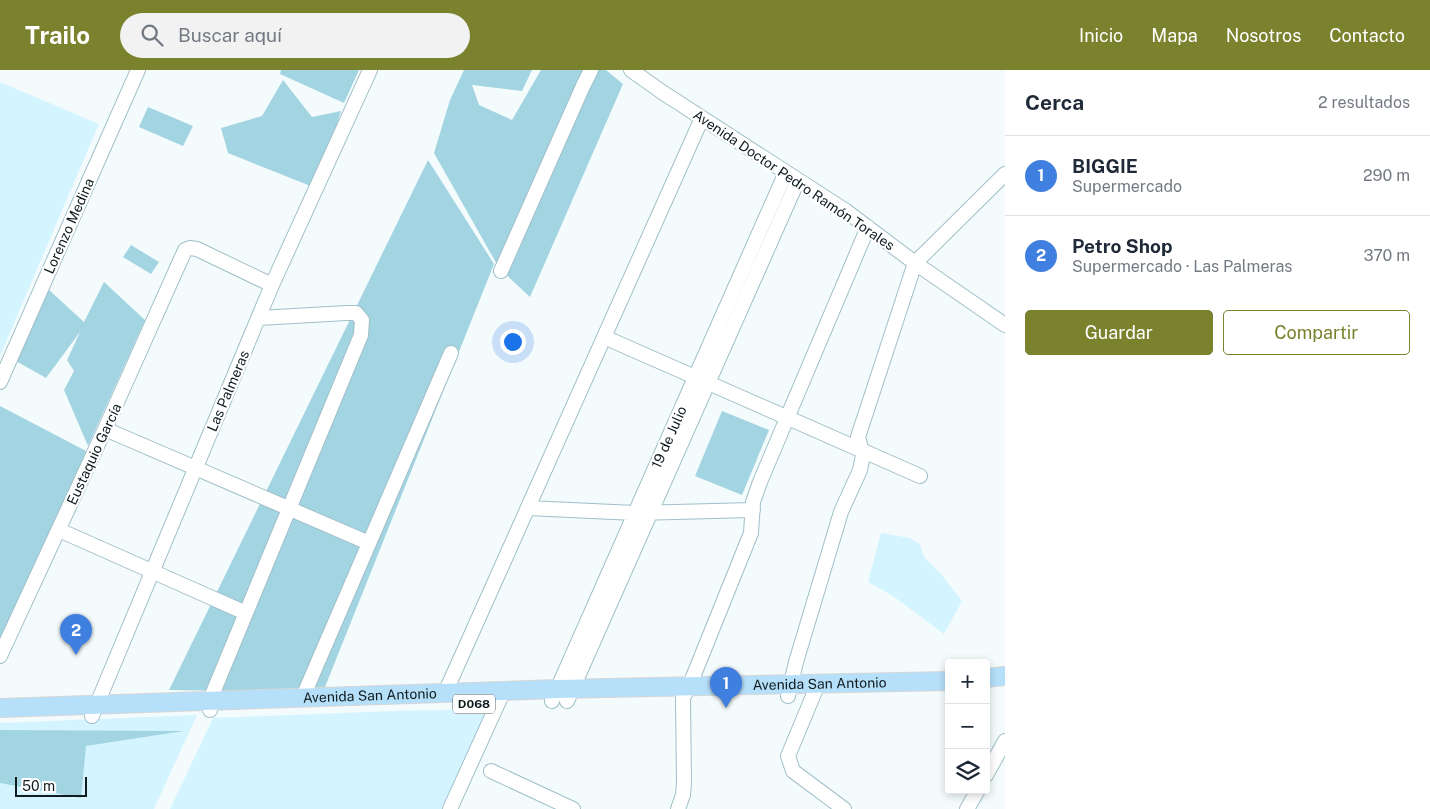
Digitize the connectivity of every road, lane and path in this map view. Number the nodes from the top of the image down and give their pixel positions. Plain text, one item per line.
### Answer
1 (138, 70) edge
2 (370, 70) edge
3 (591, 70) edge
4 (631, 70) edge
5 (702, 118) junction
6 (786, 172) junction
7 (1005, 174) edge
8 (798, 180) junction
9 (868, 227) junction
10 (915, 263) junction
11 (501, 271) dead end
12 (272, 285) junction
13 (259, 318) junction
14 (1005, 324) edge
15 (604, 337) junction
16 (451, 353) dead end
17 (702, 380) junction
18 (0, 382) edge
19 (788, 417) junction
20 (106, 429) junction
21 (862, 450) junction
22 (194, 469) junction
23 (920, 476) dead end
24 (528, 508) junction
25 (289, 509) junction
26 (753, 510) junction
27 (636, 513) junction
28 (651, 513) junction
29 (59, 530) junction
30 (369, 543) junction
31 (152, 571) junction
32 (246, 613) junction
33 (0, 656) edge
34 (1005, 676) edge
35 (990, 678) edge
36 (945, 681) edge
37 (1005, 687) edge
38 (990, 688) edge
39 (789, 690) junction
40 (817, 690) junction
41 (945, 691) edge
42 (686, 692) junction
43 (445, 694) junction
44 (562, 696) junction
45 (501, 698) junction
46 (302, 699) junction
47 (210, 705) junction
48 (0, 708) edge
49 (94, 710) junction
50 (0, 718) edge
51 (1005, 741) edge
52 (990, 768) edge
53 (491, 772) dead end
54 (976, 794) edge
55 (450, 809) edge
56 (573, 809) edge
57 (678, 809) edge
58 (844, 809) edge
59 (967, 809) edge

1 - 18 street, Lorenzo Medina
2 - 12 street, Las Palmeras
3 - 11 street
4 - 5 street, Avenida Doctor Pedro Ramón Torales
5 - 6 street, Avenida Doctor Pedro Ramón Torales
5 - 15 street
6 - 8 street, Avenida Doctor Pedro Ramón Torales
6 - 17 street, 19 de Julio
7 - 10 street
8 - 9 street, Avenida Doctor Pedro Ramón Torales
8 - 17 street, 19 de Julio
9 - 10 street, Avenida Doctor Pedro Ramón Torales
9 - 19 street
10 - 14 street, Avenida Doctor Pedro Ramón Torales
10 - 21 street
12 - 13 street, Las Palmeras
12 - 20 street, Eustaquio García
13 - 22 street, Las Palmeras
13 - 25 street
15 - 17 street
15 - 24 street
16 - 30 street
17 - 19 street
17 - 27 street, 19 de Julio
17 - 28 street, 19 de Julio
19 - 21 street
19 - 26 street
20 - 22 street
20 - 29 street, Eustaquio García
21 - 23 street
21 - 39 street
22 - 25 street
22 - 31 street, Las Palmeras
24 - 27 street
24 - 43 street
25 - 30 street
25 - 32 street
26 - 28 street
26 - 42 street
27 - 28 street
27 - 44 street, 19 de Julio
28 - 44 street, 19 de Julio
29 - 31 street
29 - 33 street, Eustaquio García
30 - 46 street
31 - 32 street
31 - 49 street, Las Palmeras
32 - 47 street
34 - 35 main road
36 - 40 main road, Avenida San Antonio / D068
37 - 38 main road
39 - 40 main road, Avenida San Antonio / D068
39 - 42 main road, Avenida San Antonio / D068
40 - 41 main road, Avenida San Antonio / D068
40 - 58 street
42 - 44 main road, Avenida San Antonio / D068
42 - 57 street
43 - 45 main road, Avenida San Antonio / D068
43 - 46 main road, Avenida San Antonio / D068
44 - 45 main road, Avenida San Antonio / D068
45 - 47 main road, Avenida San Antonio / D068
45 - 55 street
46 - 47 main road, Avenida San Antonio / D068
47 - 49 main road, Avenida San Antonio / D068
48 - 49 main road, Avenida San Antonio / D068
49 - 50 main road, Avenida San Antonio / D068
51 - 52 street
53 - 56 street
54 - 59 street

